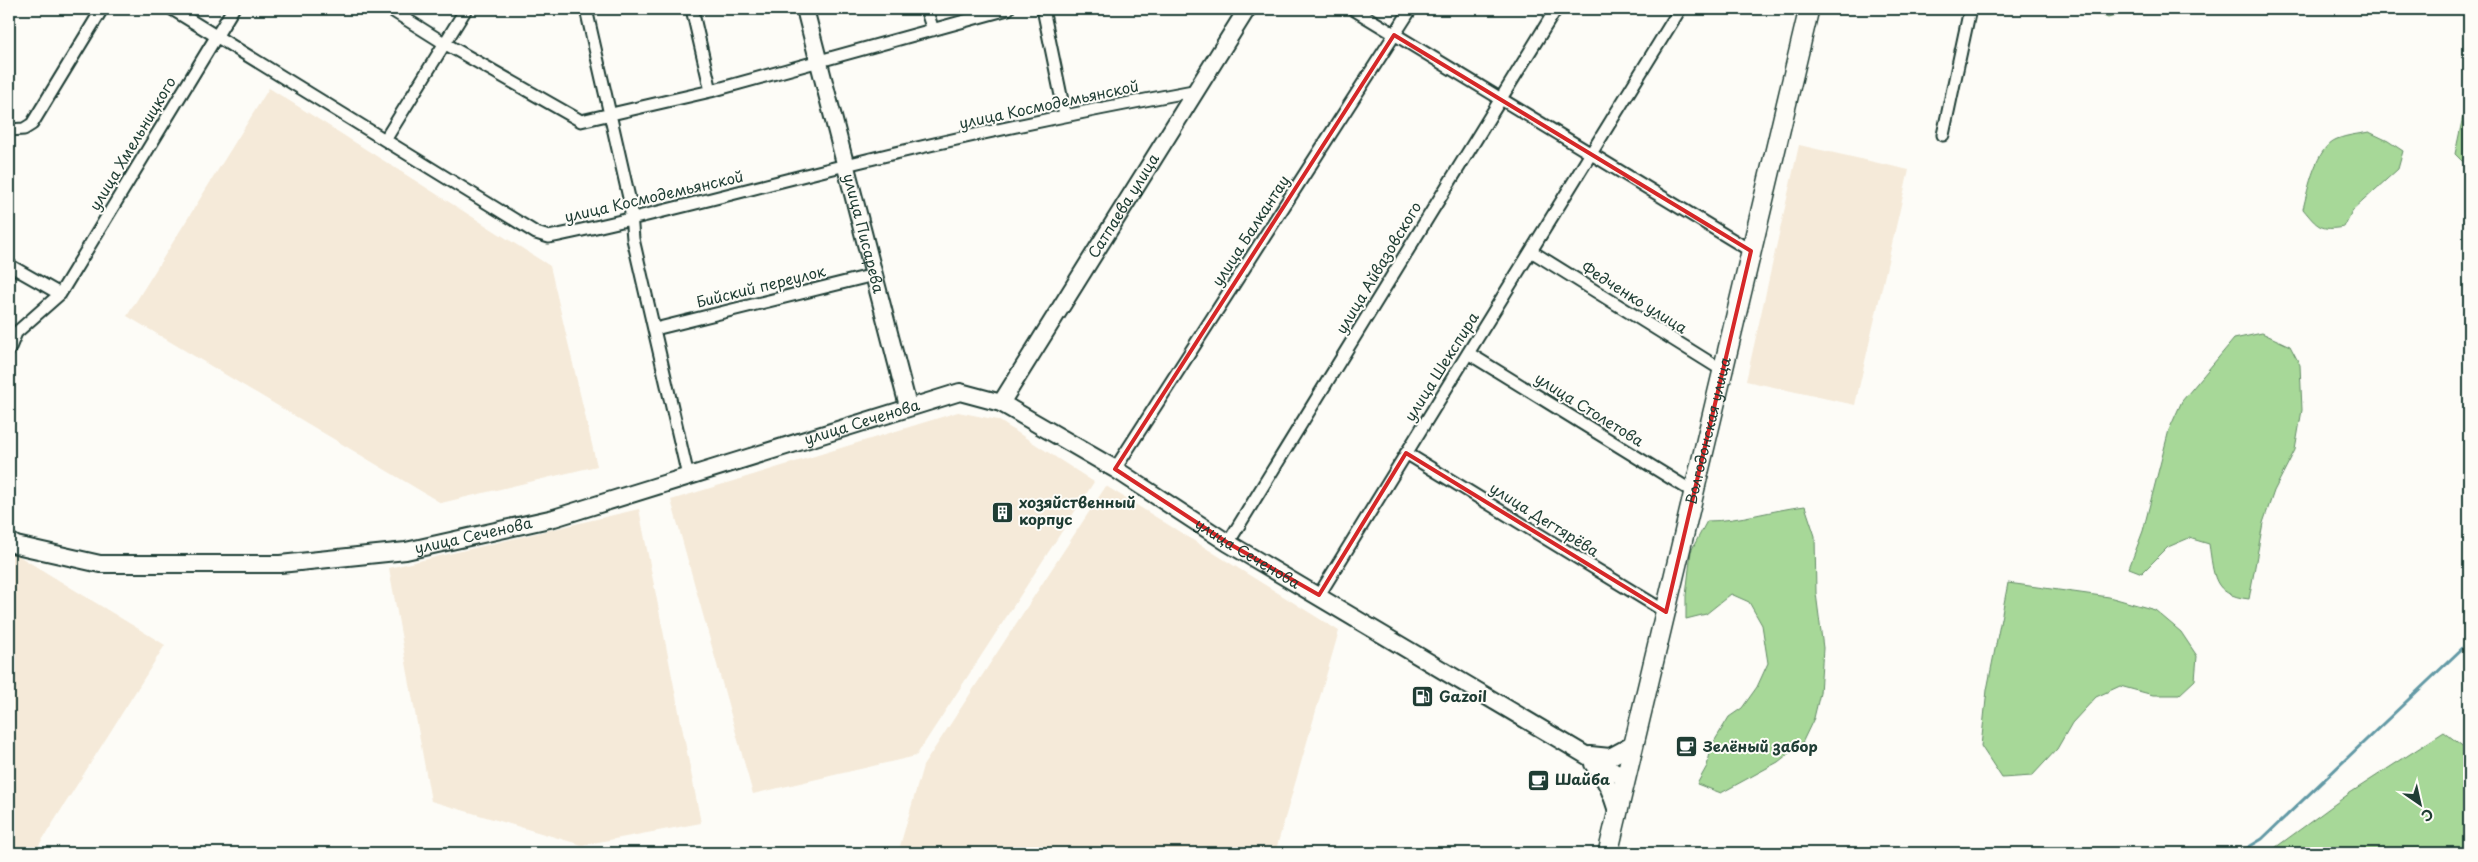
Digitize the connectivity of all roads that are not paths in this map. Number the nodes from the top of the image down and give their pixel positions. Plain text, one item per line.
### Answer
1 (102, 9) edge
2 (172, 9) edge
3 (233, 9) edge
4 (390, 9) edge
5 (466, 9) edge
6 (586, 9) edge
7 (692, 9) edge
8 (804, 9) edge
9 (926, 9) edge
10 (1008, 9) edge
11 (1043, 9) edge
12 (1247, 9) edge
13 (1353, 9) edge
14 (1411, 9) edge
15 (1556, 9) edge
16 (1680, 9) edge
17 (1808, 9) edge
18 (1970, 9) edge
19 (933, 30) junction
20 (216, 35) junction
21 (1394, 35) junction
22 (444, 43) junction
23 (819, 62) junction
24 (1198, 90) junction
25 (712, 91) junction
26 (1500, 99) junction
27 (612, 115) junction
28 (1065, 115) junction
29 (9, 130) edge
30 (1943, 136) dead end
31 (385, 140) junction
32 (1590, 154) junction
33 (846, 164) junction
34 (631, 221) junction
35 (1530, 251) junction
36 (1751, 251) junction
37 (9, 265) edge
38 (874, 275) junction
39 (60, 294) junction
40 (655, 329) junction
41 (12, 335) edge
42 (9, 350) edge
43 (1468, 353) junction
44 (1722, 370) junction
45 (1001, 403) junction
46 (908, 406) junction
47 (1406, 453) junction
48 (1115, 469) junction
49 (688, 476) junction
50 (1695, 493) junction
51 (9, 541) edge
52 (1228, 543) junction
53 (1319, 595) junction
54 (1666, 612) junction
55 (1634, 744) junction
56 (1585, 755) junction
57 (1626, 779) junction
58 (1618, 815) junction
59 (1608, 853) edge

1 - 29 street
2 - 20 street, улица Космодемьянской
3 - 20 street, улица Хмельницкого
4 - 22 street
5 - 22 street
6 - 27 street
7 - 25 street
8 - 23 street, улица Писарева
9 - 19 street
10 - 19 street
11 - 28 street
12 - 24 street, Сатпаева улица
13 - 21 street
14 - 21 street, улица Балкантау
15 - 26 street, улица Айвазовского
16 - 32 street, улица Шекспира
17 - 36 main road, Волгодонская улица
18 - 30 street
19 - 23 street
20 - 31 street, улица Космодемьянской
20 - 39 street, улица Хмельницкого
21 - 26 street
21 - 48 street, улица Балкантау
22 - 27 street
22 - 31 street
23 - 25 street
23 - 33 street, улица Писарева
24 - 28 street, улица Космодемьянской
24 - 45 street, Сатпаева улица
25 - 27 street
26 - 32 street
26 - 52 street, улица Айвазовского
27 - 34 street
28 - 33 street, улица Космодемьянской
31 - 34 street, улица Космодемьянской
32 - 35 street, улица Шекспира
32 - 36 street
33 - 34 street, улица Космодемьянской
33 - 38 street, улица Писарева
34 - 40 street
35 - 43 street, улица Шекспира
35 - 44 street, Федченко улица
36 - 44 main road, Волгодонская улица
37 - 39 street
38 - 40 street, Бийский переулок
38 - 46 street, улица Писарева
39 - 41 street, улица Хмельницкого
40 - 49 street
41 - 42 street
43 - 47 street, улица Шекспира
43 - 50 street, улица Столетова
44 - 50 main road, Волгодонская улица
45 - 46 street, улица Сеченова
45 - 48 street, улица Сеченова
46 - 49 street, улица Сеченова
47 - 53 street, улица Шекспира
47 - 54 street, улица Дегтярёва
48 - 52 street, улица Сеченова
49 - 51 street, улица Сеченова
50 - 54 main road, Волгодонская улица
52 - 53 street, улица Сеченова
53 - 56 street, улица Сеченова
54 - 55 main road, Волгодонская улица
55 - 56 street
55 - 57 main road, Волгодонская улица
56 - 57 street, улица Сеченова
56 - 58 street
57 - 58 main road, Волгодонская улица
58 - 59 main road, Волгодонская улица

